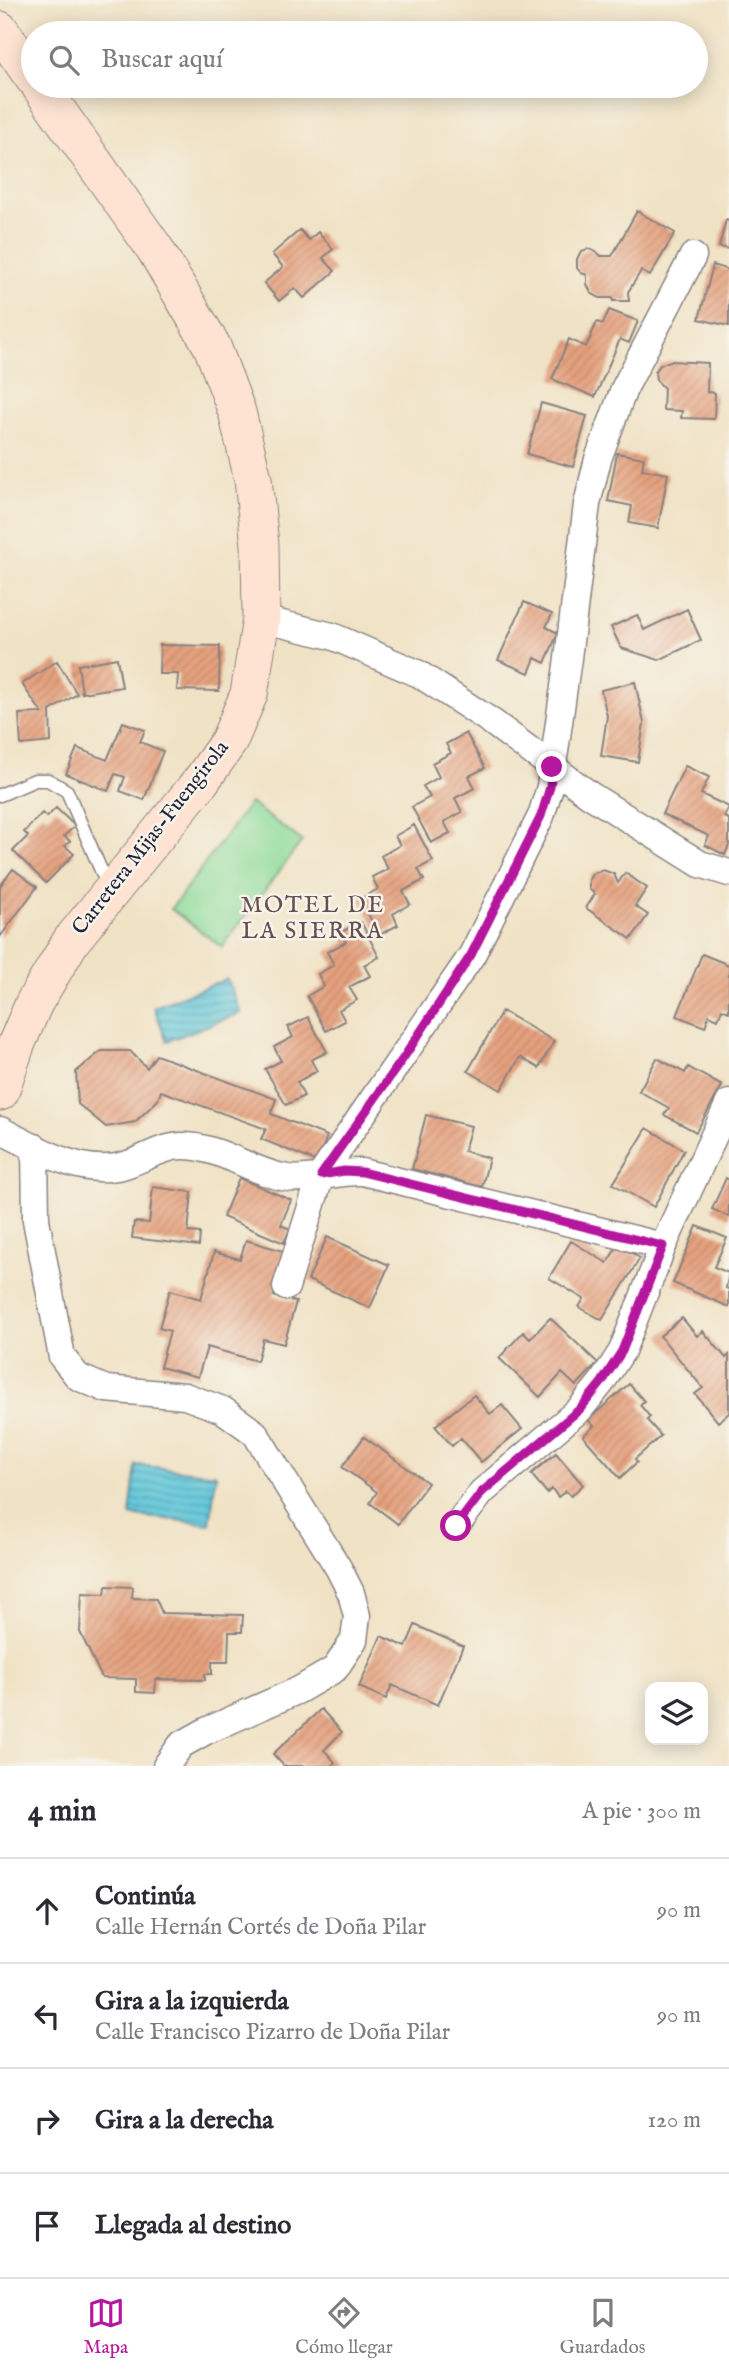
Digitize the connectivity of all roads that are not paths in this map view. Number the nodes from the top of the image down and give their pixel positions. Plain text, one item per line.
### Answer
1 (0, 30) edge
2 (21, 60) edge
3 (48, 98) edge
4 (693, 256) dead end
5 (261, 619) junction
6 (552, 767) junction
7 (0, 795) edge
8 (729, 873) edge
9 (111, 892) junction
10 (0, 1092) edge
11 (729, 1103) edge
12 (0, 1130) edge
13 (35, 1147) junction
14 (321, 1175) junction
15 (663, 1246) junction
16 (286, 1287) dead end
17 (456, 1526) dead end
18 (166, 1766) edge

1 - 2 main road
3 - 5 main road, Carretera Mijas-Fuengirola
4 - 6 street
5 - 6 street
5 - 9 main road, Carretera Mijas-Fuengirola
6 - 8 street
6 - 14 street
7 - 9 lane
9 - 10 main road, Carretera Mijas-Fuengirola
11 - 15 street
12 - 13 street
13 - 14 street
13 - 18 street
14 - 15 street
14 - 16 street
15 - 17 street

